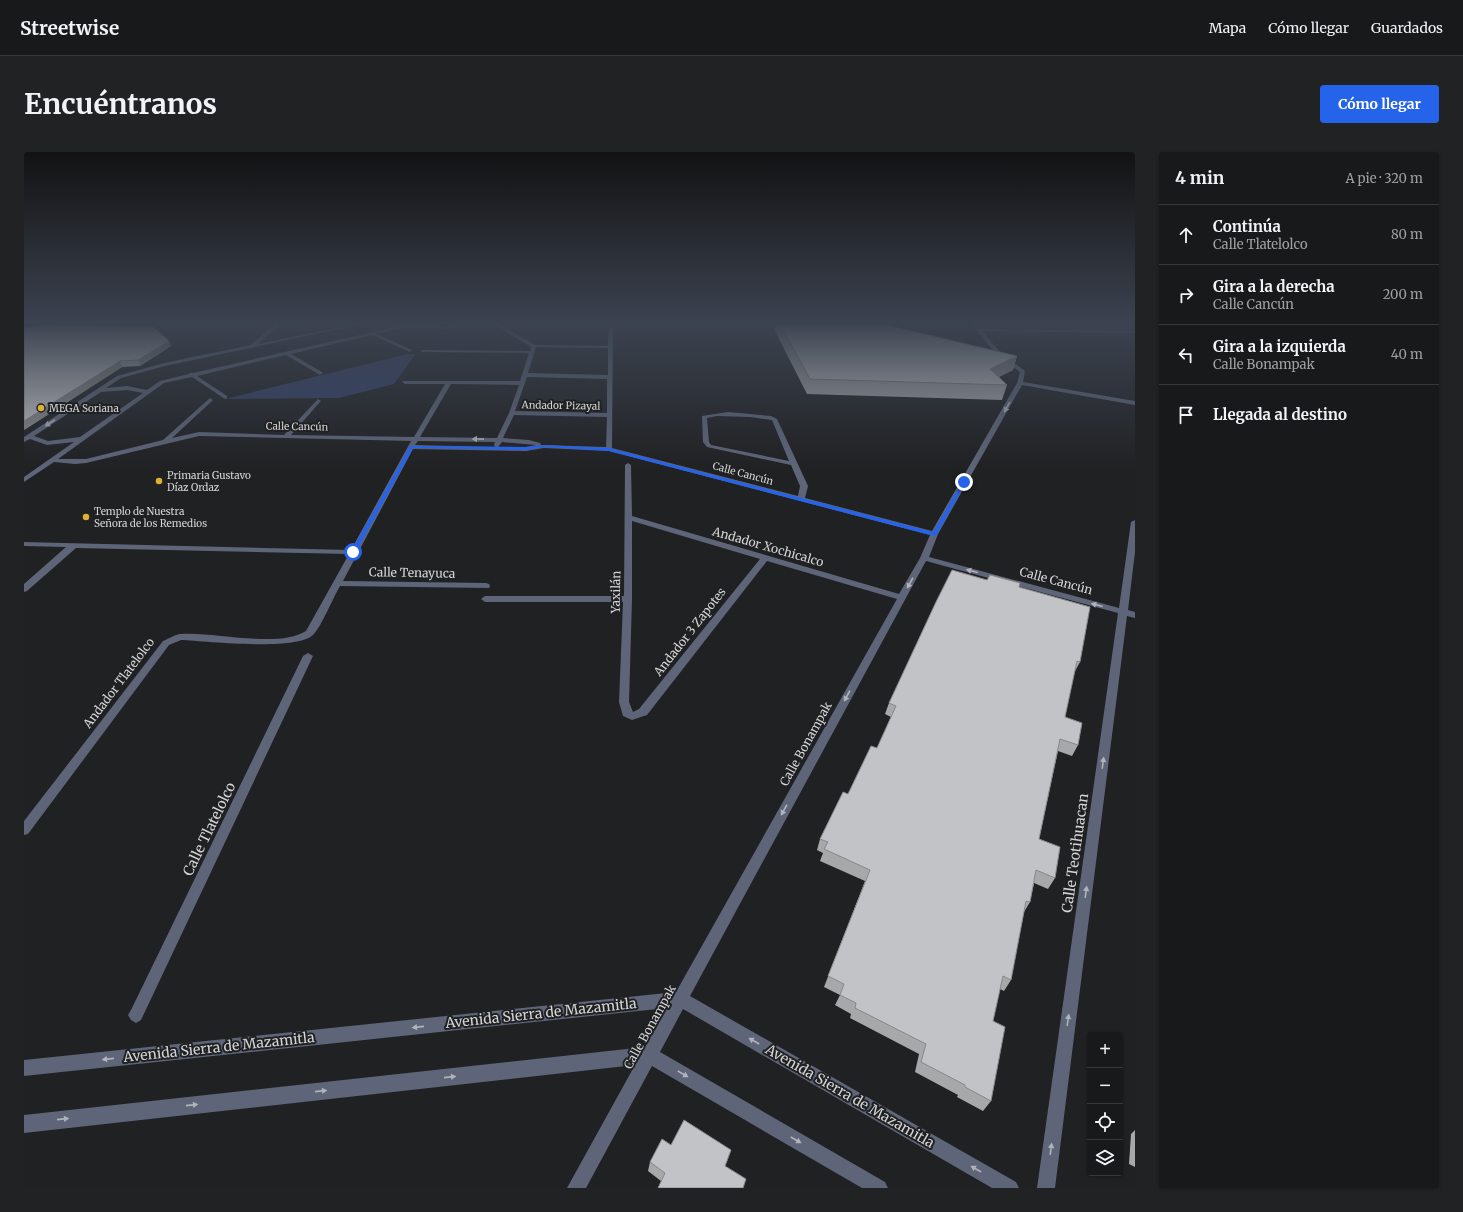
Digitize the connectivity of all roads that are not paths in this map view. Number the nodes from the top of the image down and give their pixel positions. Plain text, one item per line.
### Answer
1 (134, 372) edge
2 (198, 372) edge
3 (610, 372) edge
4 (1023, 372) edge
5 (191, 374) junction
6 (525, 375) joint
7 (610, 377) junction
8 (405, 382) dead end
9 (449, 382) junction
10 (523, 383) junction
11 (1020, 384) junction
12 (100, 390) junction
13 (147, 392) junction
14 (225, 397) dead end
15 (210, 400) dead end
16 (318, 401) dead end
17 (1135, 403) edge
18 (512, 413) junction
19 (609, 415) junction
20 (286, 437) junction
21 (27, 438) edge
22 (416, 438) junction
23 (83, 439) junction
24 (500, 440) junction
25 (165, 441) junction
26 (544, 446) junction
27 (411, 447) junction
28 (496, 448) junction
29 (609, 449) junction
30 (52, 460) junction
31 (795, 464) junction
32 (628, 465) dead end
33 (24, 480) edge
34 (801, 500) junction
35 (629, 518) junction
36 (1135, 522) edge
37 (934, 534) junction
38 (24, 544) edge
39 (74, 545) junction
40 (353, 552) junction
41 (924, 558) junction
42 (764, 559) junction
43 (336, 583) junction
44 (486, 586) dead end
45 (24, 589) edge
46 (902, 598) junction
47 (485, 599) dead end
48 (628, 600) junction
49 (1129, 613) edge
50 (308, 656) dead end
51 (632, 716) joint
52 (24, 830) edge
53 (680, 999) junction
54 (136, 1015) dead end
55 (650, 1055) junction
56 (24, 1068) edge
57 (24, 1124) edge
58 (576, 1188) edge
59 (879, 1188) edge
60 (1010, 1188) edge
61 (1046, 1188) edge

1 - 12 street
2 - 5 street
3 - 7 street
4 - 11 street
5 - 13 street
5 - 14 street
6 - 7 street
6 - 10 street
7 - 19 street
8 - 9 street
9 - 10 street
9 - 22 street
10 - 18 street
11 - 17 street
11 -> 37 street, Calle Bonampak
12 - 13 street
12 -> 21 street
13 - 23 street
15 - 25 street
16 - 20 street
18 - 19 street, Andador Pizayal
18 - 24 street
19 - 29 street
20 - 22 street, Calle Cancún
20 - 25 street, Calle Cancún
21 - 23 street
24 -> 22 street, Calle Cancún
22 - 27 street
23 - 30 street
24 - 26 street, Calle Cancún
24 - 28 street
25 - 30 street, Calle Cancún
26 - 28 street, Calle Cancún
26 - 29 street, Calle Cancún
27 - 28 street, Calle Cancún
27 - 40 street
29 - 34 street, Calle Cancún
30 - 33 street
31 - 31 street
31 - 34 street
32 - 35 street, Yaxilán
34 - 37 street, Calle Cancún
35 - 42 street, Andador Xochicalco
35 - 48 street, Yaxilán
36 - 49 street, Calle Teotihuacan
37 - 41 street, Calle Bonampak
38 - 39 street
39 - 40 street
39 - 45 street
40 - 43 street
41 -> 46 street, Calle Bonampak
49 -> 41 street, Calle Cancún
42 - 46 street, Andador Xochicalco
42 - 51 street, Andador 3 Zapotes
43 - 44 street, Calle Tenayuca
43 - 52 street, Andador Tlatelolco
46 -> 53 street, Calle Bonampak
47 - 48 street
48 - 51 street, Yaxilán
61 -> 49 street, Calle Teotihuacan
50 - 54 street, Calle Tlatelolco
53 - 55 street, Calle Bonampak
53 -> 56 street, Avenida Sierra de Mazamitla
60 -> 53 street, Avenida Sierra de Mazamitla
57 -> 55 street
55 - 58 street, Calle Bonampak
55 -> 59 street

